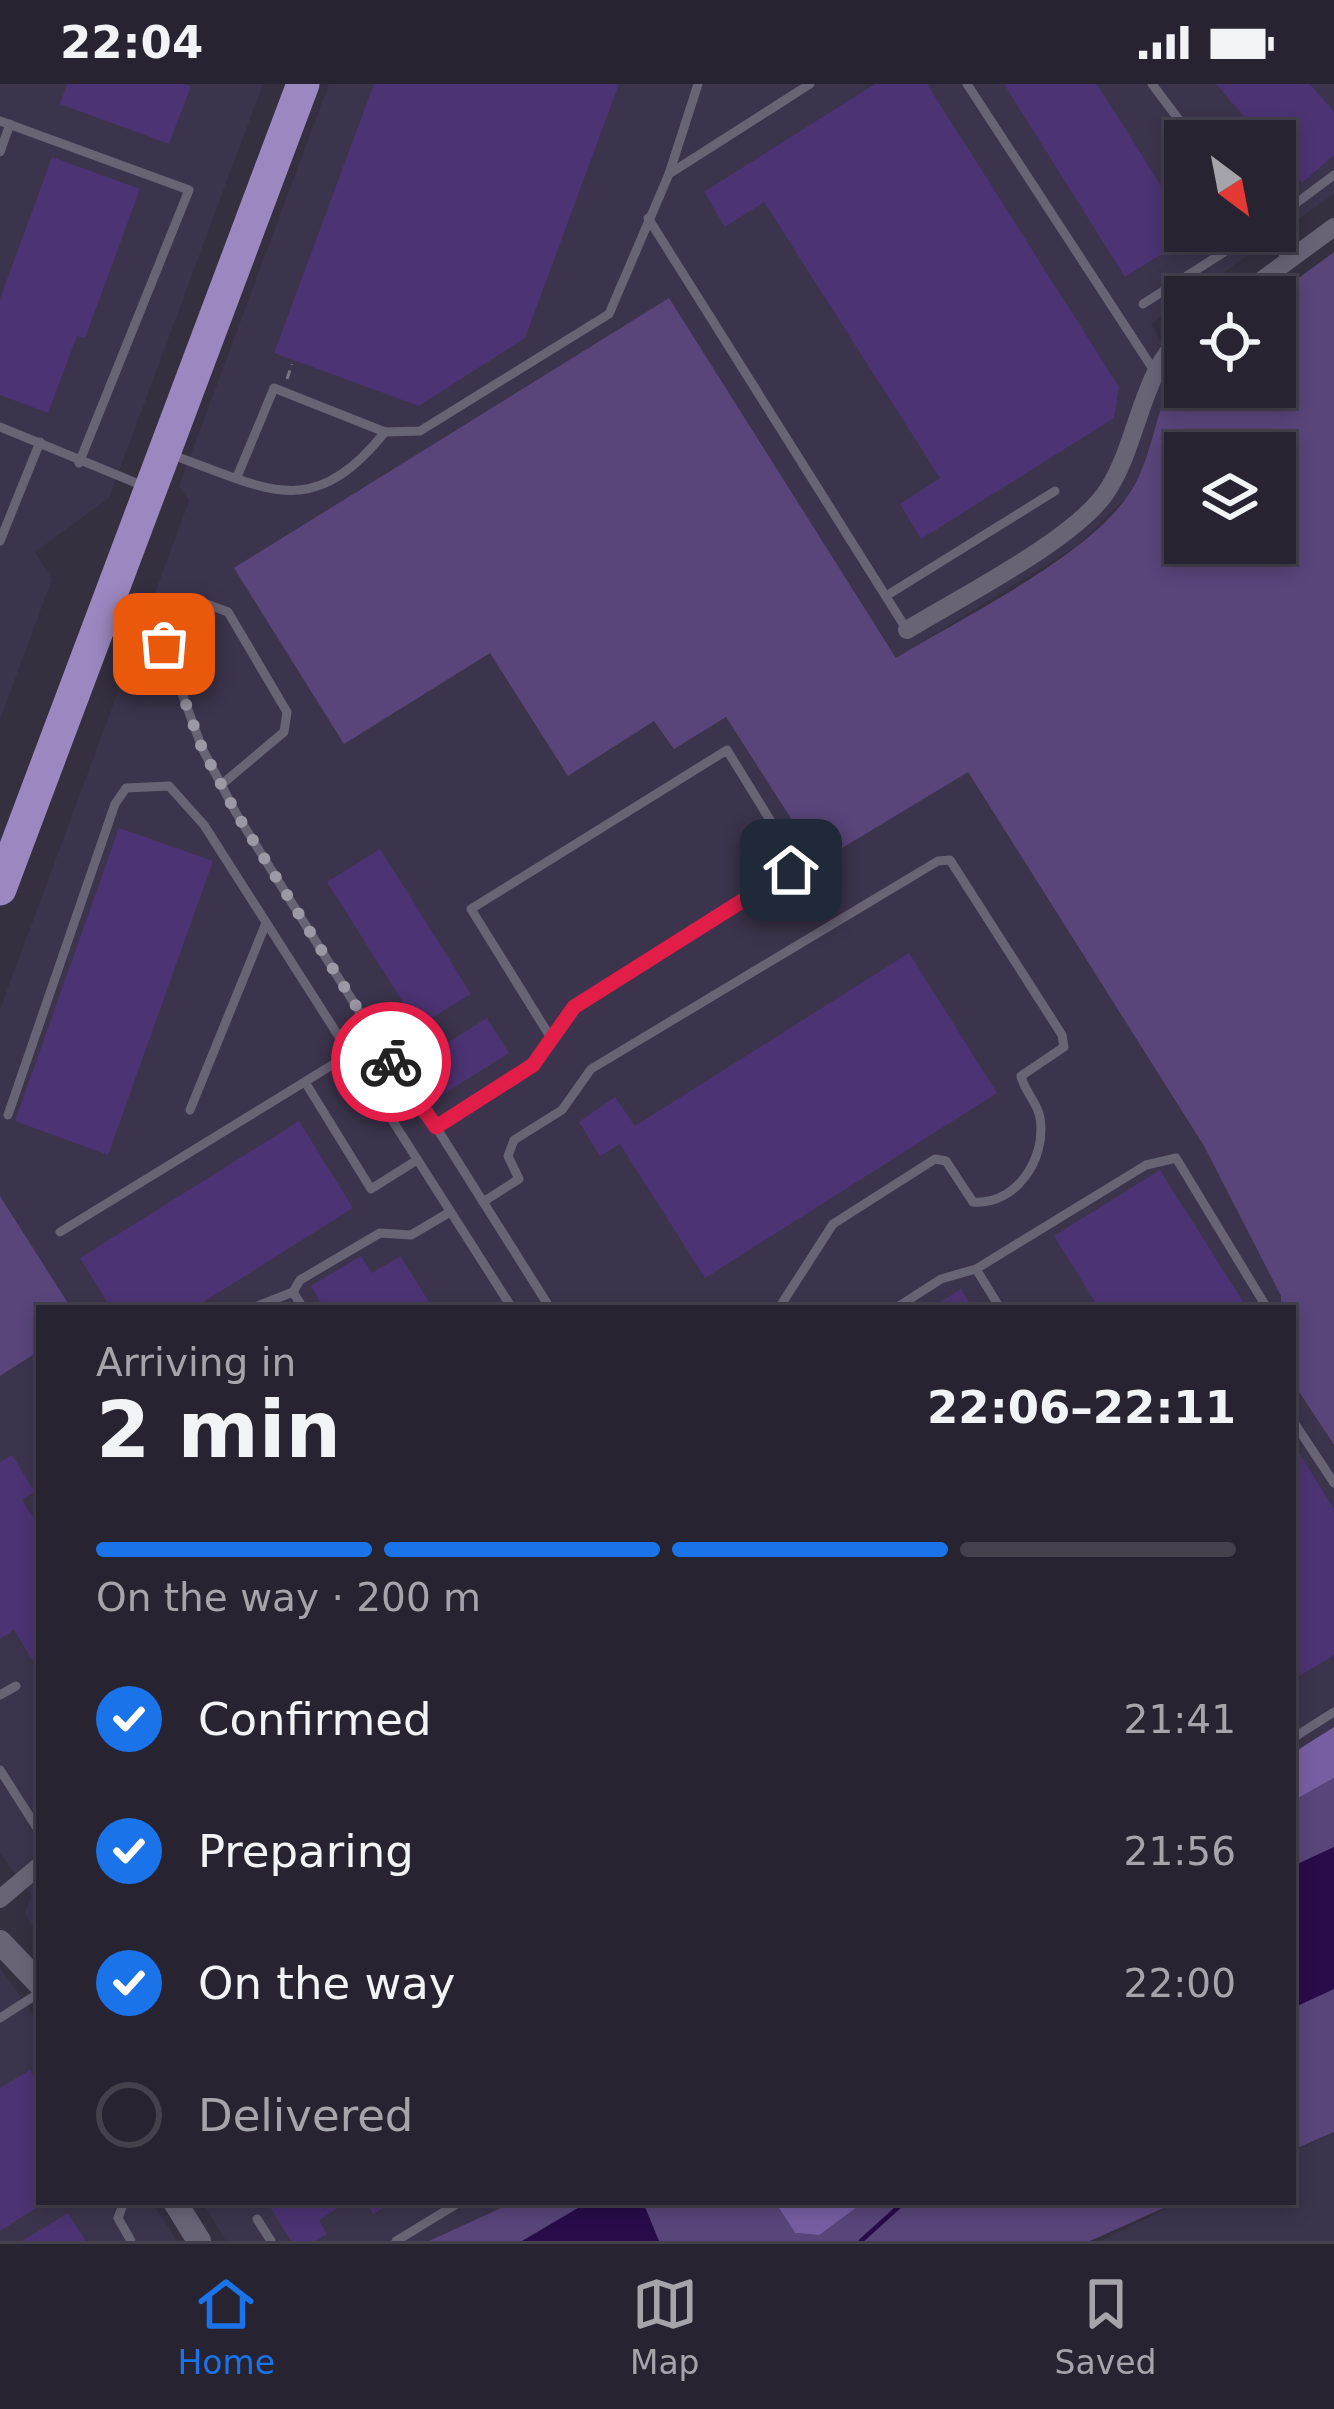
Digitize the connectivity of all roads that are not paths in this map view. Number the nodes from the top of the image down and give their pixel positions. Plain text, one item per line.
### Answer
1 (304, 84) edge
2 (698, 84) edge
3 (810, 84) edge
4 (967, 84) edge
5 (1152, 84) edge
6 (1179, 120) edge
7 (5, 123) edge
8 (0, 152) edge
9 (669, 174) junction
10 (1334, 175) edge
11 (1296, 203) edge
12 (647, 217) junction
13 (1334, 226) edge
14 (1226, 252) edge
15 (1282, 252) edge
16 (1290, 260) junction
17 (1268, 276) edge
18 (1143, 304) dead end
19 (1164, 360) edge
20 (1155, 372) junction
21 (0, 428) edge
22 (385, 432) junction
23 (40, 442) junction
24 (164, 452) junction
25 (79, 463) junction
26 (237, 477) junction
27 (151, 489) junction
28 (1055, 491) dead end
29 (0, 541) edge
30 (886, 596) junction
31 (104, 612) junction
32 (907, 630) joint
33 (151, 634) junction
34 (221, 785) junction
35 (0, 889) edge
36 (266, 923) junction
37 (551, 1038) junction
38 (350, 1054) junction
39 (304, 1082) junction
40 (190, 1109) dead end
41 (8, 1115) dead end
42 (436, 1127) junction
43 (417, 1160) junction
44 (483, 1202) junction
45 (450, 1212) junction
46 (60, 1232) dead end
47 (976, 1269) junction
48 (293, 1292) junction
49 (260, 1305) edge
50 (301, 1305) edge
51 (510, 1305) edge
52 (548, 1305) edge
53 (780, 1305) edge
54 (901, 1305) edge
55 (998, 1305) edge
56 (1265, 1305) edge
57 (1296, 1425) edge
58 (1334, 1483) edge
59 (16, 1686) dead end
60 (0, 1695) edge
61 (1334, 1712) edge
62 (1296, 1736) edge
63 (0, 1770) edge
64 (36, 1827) edge
65 (36, 1868) edge
66 (0, 1898) edge
67 (0, 1942) edge
68 (36, 1980) edge
69 (36, 1995) edge
70 (0, 2018) edge
71 (123, 2205) edge
72 (183, 2205) edge
73 (455, 2205) edge
74 (256, 2219) dead end
75 (130, 2241) edge
76 (199, 2241) edge
77 (271, 2241) edge
78 (396, 2241) edge

1 - 24 highway
2 - 9 lane
3 - 9 lane
4 - 20 lane
5 - 6 lane
7 - 8 lane
7 - 25 lane
9 - 12 lane
10 - 11 lane
12 - 22 lane
12 - 30 lane
13 - 16 street
14 - 18 lane
15 - 16 lane
16 - 17 street
19 - 20 street
20 - 32 street
21 - 23 lane
22 - 26 lane
22 - 26 lane
23 - 25 lane
23 - 29 lane
24 - 26 lane
24 - 27 highway
25 - 27 lane
27 - 31 highway
28 - 30 lane
30 - 32 lane
31 - 33 lane
31 - 35 highway
33 - 34 lane
33 - 34 lane
34 - 42 lane
36 - 38 lane
36 - 40 lane
36 - 41 lane
37 - 37 lane
37 - 42 lane
38 - 39 lane
38 - 43 lane
39 - 43 lane
39 - 46 lane
42 - 44 lane
43 - 45 lane
44 - 52 lane
44 - 53 lane
45 - 48 lane
45 - 51 lane
47 - 54 lane
47 - 55 lane
47 - 56 lane
48 - 49 lane
48 - 50 lane
57 - 58 lane
59 - 60 lane
61 - 62 lane
63 - 64 lane
65 - 66 street
67 - 68 street
69 - 70 lane
71 - 75 lane
72 - 76 street
73 - 78 lane
74 - 77 lane

